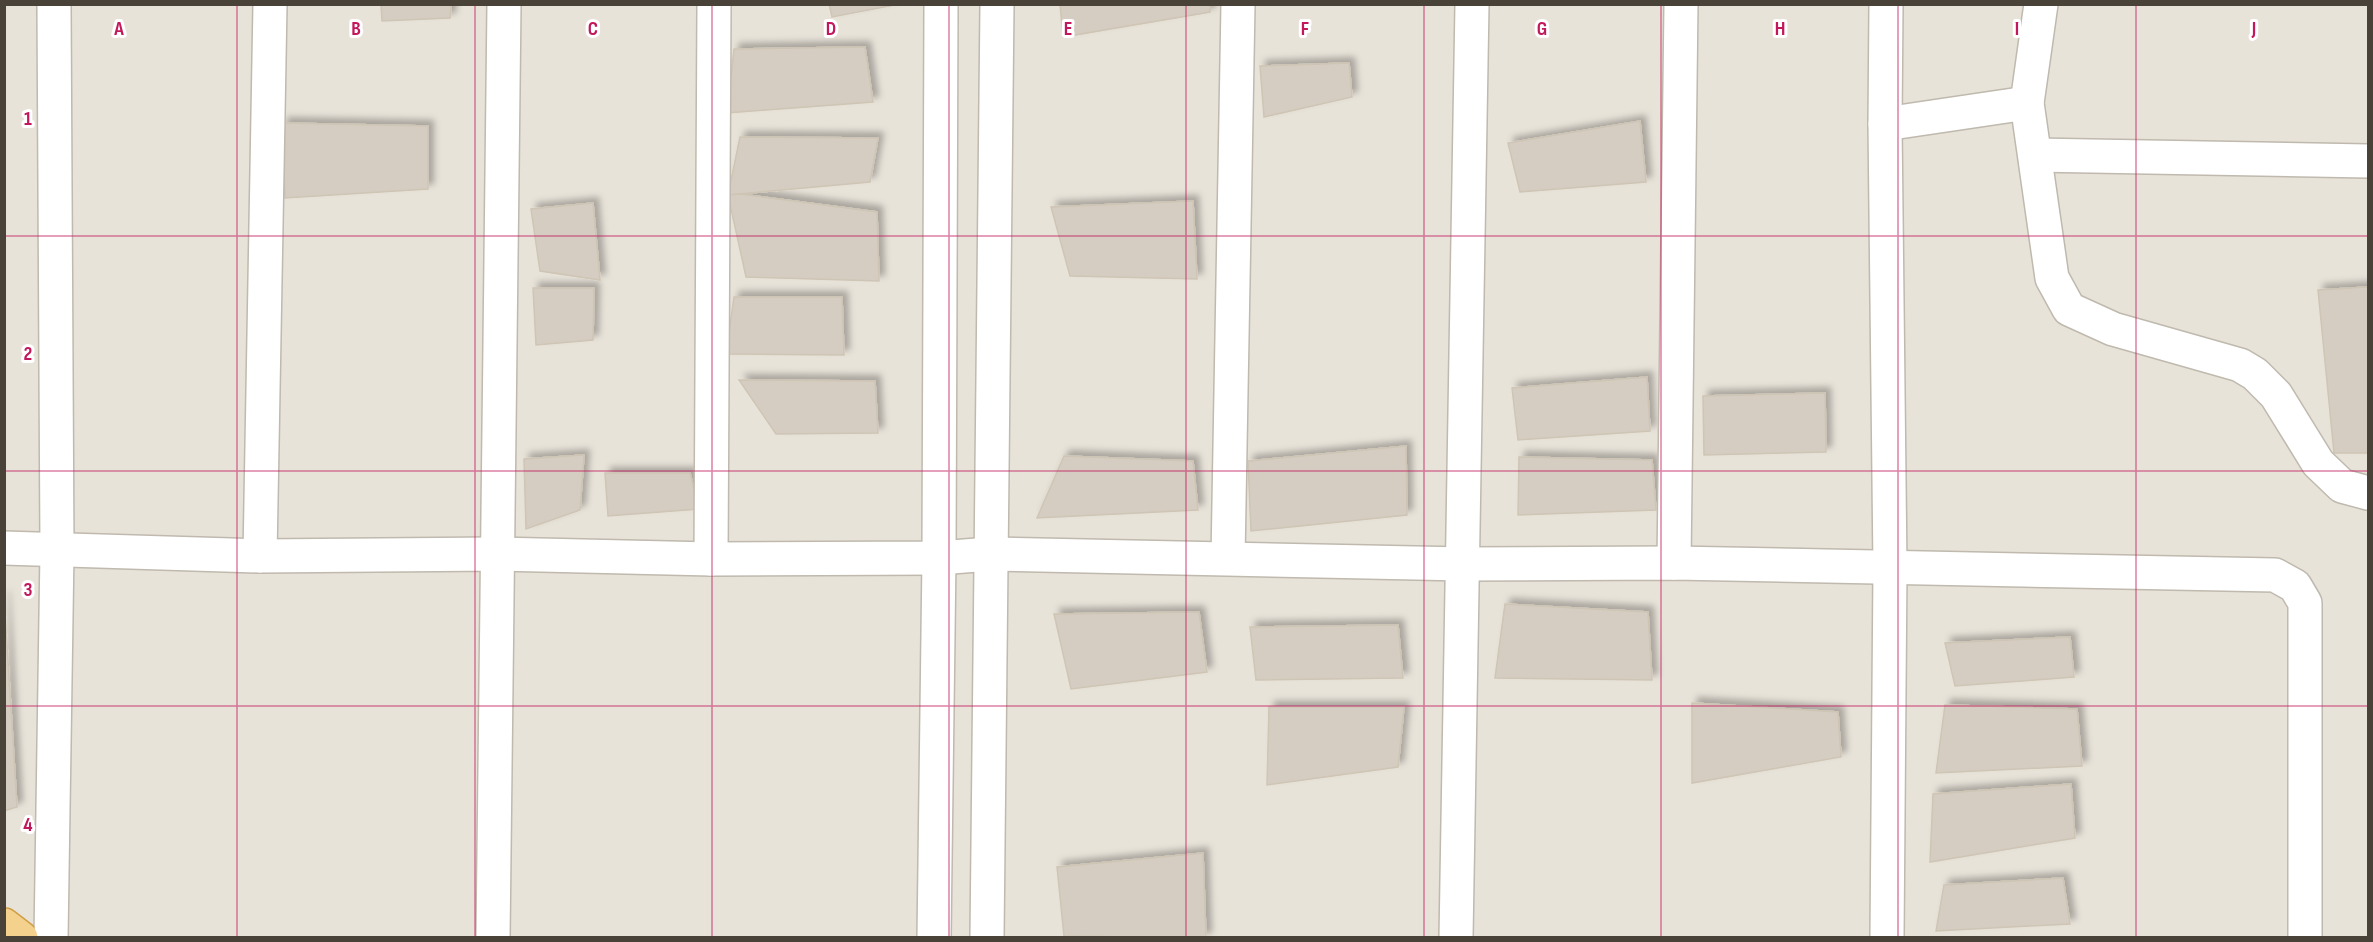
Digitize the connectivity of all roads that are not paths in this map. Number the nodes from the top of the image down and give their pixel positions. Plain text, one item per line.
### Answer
1 (54, 4) edge
2 (270, 4) edge
3 (504, 4) edge
4 (714, 4) edge
5 (941, 4) edge
6 (997, 4) edge
7 (1238, 4) edge
8 (1472, 4) edge
9 (1681, 4) edge
10 (1886, 4) edge
11 (2041, 4) edge
12 (2027, 104) junction
13 (1885, 124) junction
14 (2035, 155) junction
15 (2368, 161) edge
16 (2368, 493) edge
17 (4, 548) edge
18 (57, 551) junction
19 (497, 554) junction
20 (990, 554) junction
21 (260, 556) junction
22 (939, 558) junction
23 (1228, 558) junction
24 (711, 559) junction
25 (1674, 563) junction
26 (1464, 564) junction
27 (1890, 568) junction
28 (4, 925) edge
29 (21, 938) edge
30 (51, 938) edge
31 (493, 938) edge
32 (934, 938) edge
33 (987, 938) edge
34 (1456, 938) edge
35 (1887, 938) edge
36 (2305, 938) edge

1 - 18 street
2 - 21 street
3 - 19 street
4 - 24 street
5 - 22 street
6 - 20 street
7 - 23 street
8 - 26 street
9 - 25 street
10 - 13 street
11 - 12 street
12 - 13 street
12 - 14 street
13 - 27 street
14 - 15 street
14 - 16 street
17 - 18 street
18 - 21 street
18 - 30 street
19 - 21 street
19 - 24 street
19 - 31 street
20 - 22 street
20 - 23 street
20 - 33 street
22 - 24 street
22 - 32 street
23 - 26 street
25 - 26 street
25 - 27 street
26 - 34 street
27 - 35 street
27 - 36 street
28 - 29 highway

